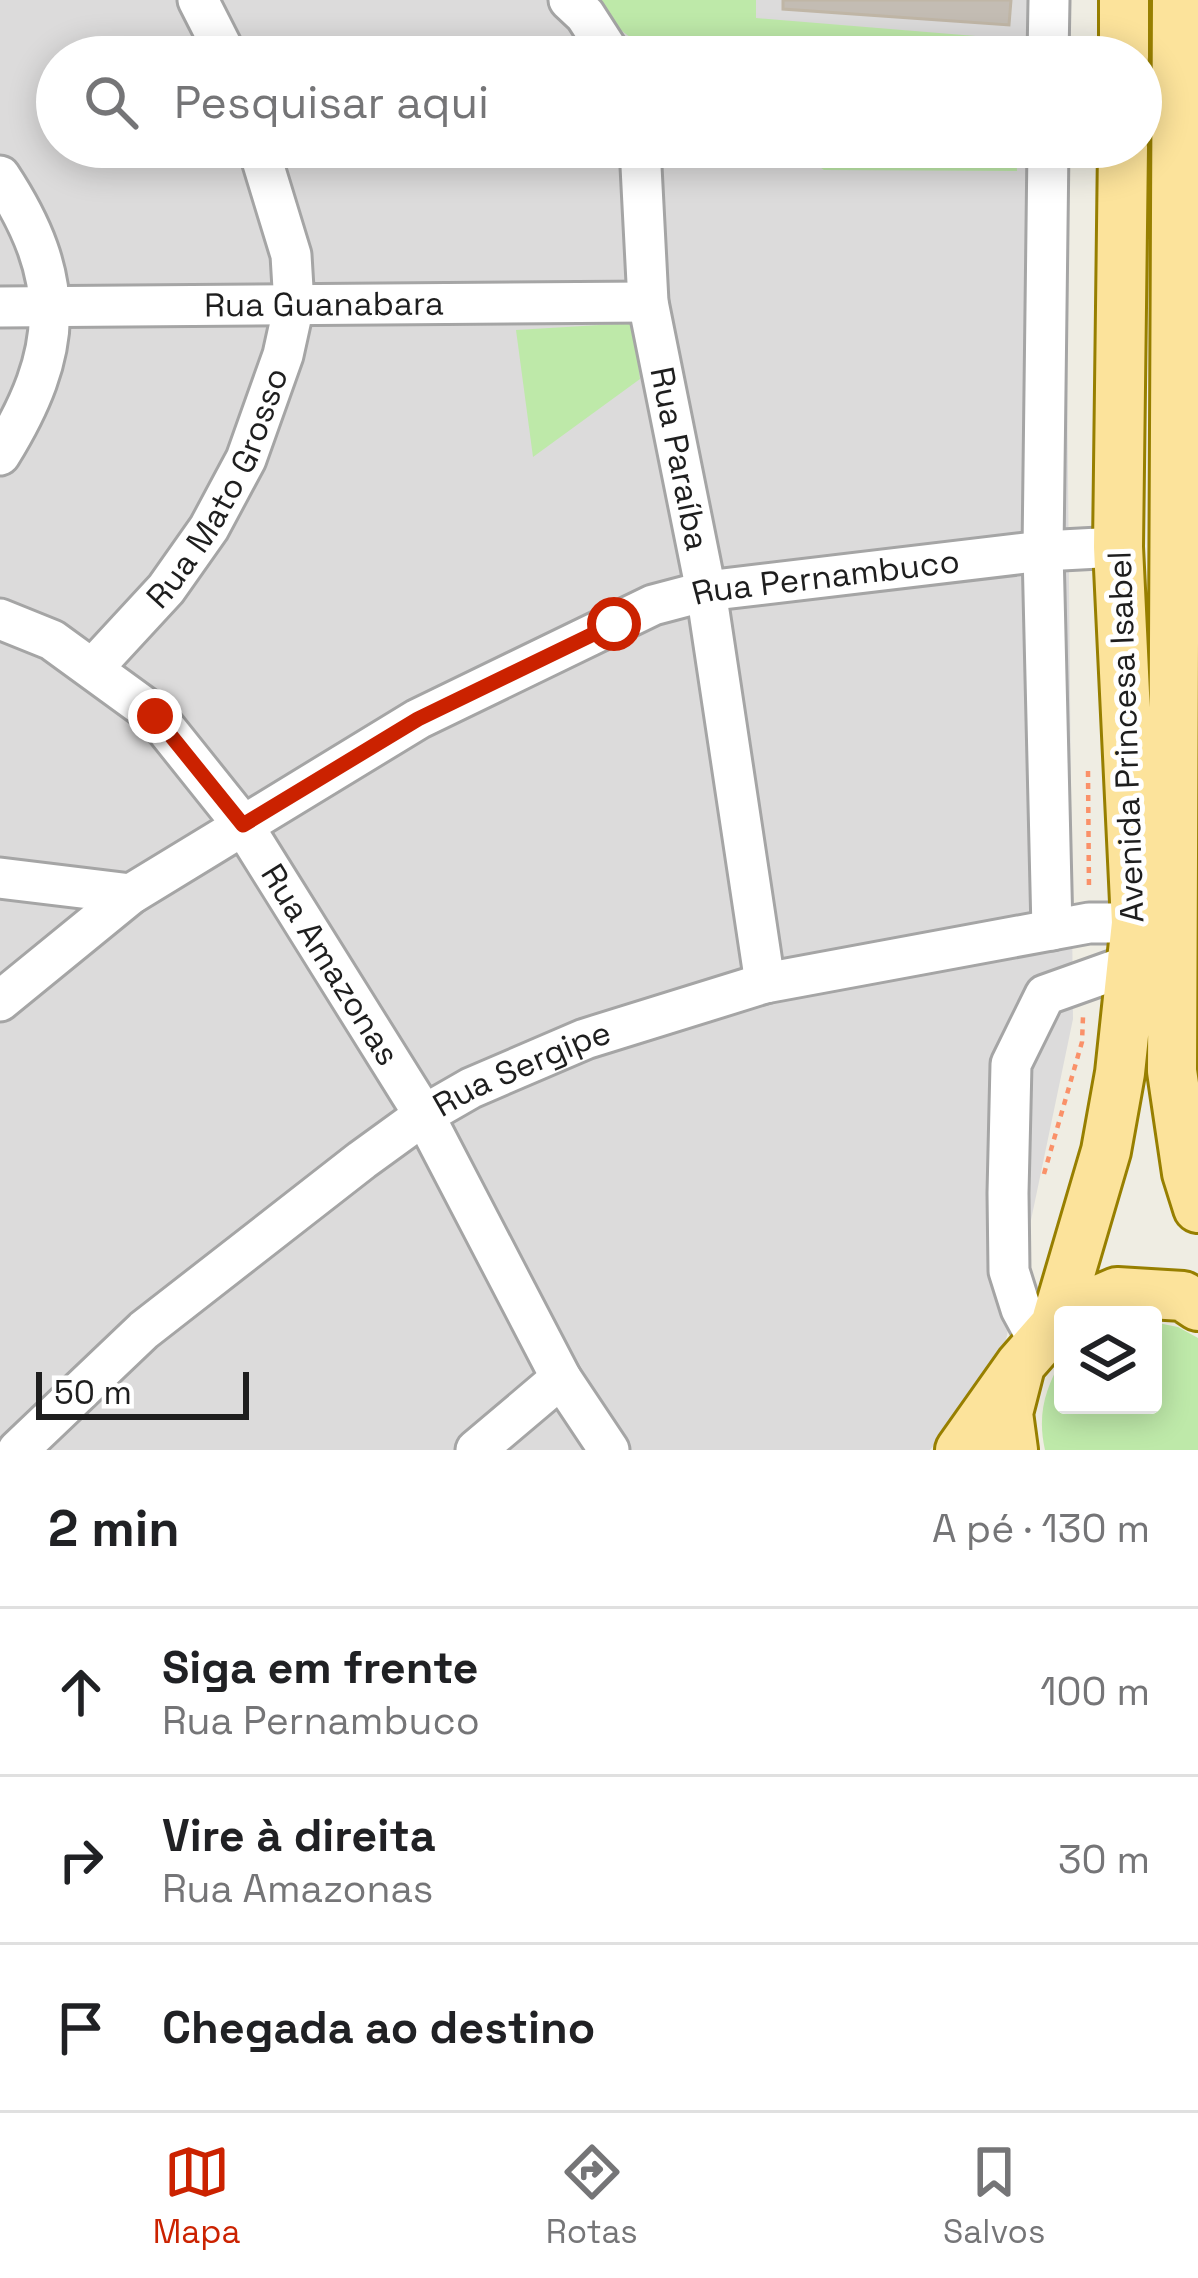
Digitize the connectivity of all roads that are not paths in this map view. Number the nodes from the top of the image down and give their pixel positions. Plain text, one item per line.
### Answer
1 (198, 0) edge
2 (569, 0) edge
3 (1049, 0) edge
4 (1124, 0) edge
5 (1178, 0) edge
6 (216, 36) edge
7 (598, 36) edge
8 (1048, 36) edge
9 (1124, 36) edge
10 (264, 168) edge
11 (641, 168) edge
12 (1048, 168) edge
13 (1123, 168) edge
14 (0, 176) edge
15 (648, 302) junction
16 (294, 305) junction
17 (52, 306) junction
18 (0, 307) edge
19 (0, 455) edge
20 (1118, 547) junction
21 (1043, 551) junction
22 (706, 591) junction
23 (0, 620) edge
24 (93, 668) junction
25 (243, 825) junction
26 (0, 878) edge
27 (131, 894) junction
28 (1052, 930) junction
29 (1134, 943) junction
30 (765, 982) junction
31 (0, 1001) edge
32 (424, 1115) junction
33 (1198, 1208) edge
34 (1198, 1306) edge
35 (1049, 1331) edge
36 (561, 1378) junction
37 (18, 1450) edge
38 (476, 1450) edge
39 (609, 1450) edge
40 (960, 1450) edge
41 (1013, 1450) edge

1 - 6 street
2 - 7 street
3 - 8 street
4 - 9 main road
5 - 33 main road, Avenida Princesa Isabel
10 - 16 street, Rua Mato Grosso
11 - 15 street, Rua Paraíba
12 - 21 street
13 - 20 main road, Avenida Princesa Isabel
14 - 17 street
15 - 16 street, Rua Guanabara
15 - 22 street, Rua Paraíba
16 - 17 street, Rua Guanabara
16 - 24 street, Rua Mato Grosso
17 - 18 street, Rua Guanabara
17 - 19 street
20 - 21 street, Rua Pernambuco
20 - 29 main road, Avenida Princesa Isabel
21 - 22 street, Rua Pernambuco
21 - 28 street
22 - 25 street, Rua Pernambuco
22 - 30 street, Rua Paraíba
23 - 24 street, Rua Amazonas
24 - 25 street, Rua Amazonas
25 - 27 street, Rua Pernambuco
25 - 32 street, Rua Amazonas
26 - 27 street
27 - 31 street, Rua Pernambuco
28 - 29 street, Rua Sergipe
28 - 30 street, Rua Sergipe
29 - 35 main road, Avenida Princesa Isabel
29 - 35 street
30 - 32 street, Rua Sergipe
32 - 36 street, Rua Amazonas
32 - 37 street, Rua Sergipe
34 - 35 main road
35 - 40 main road
35 - 41 main road
36 - 38 street
36 - 39 street, Rua Amazonas

